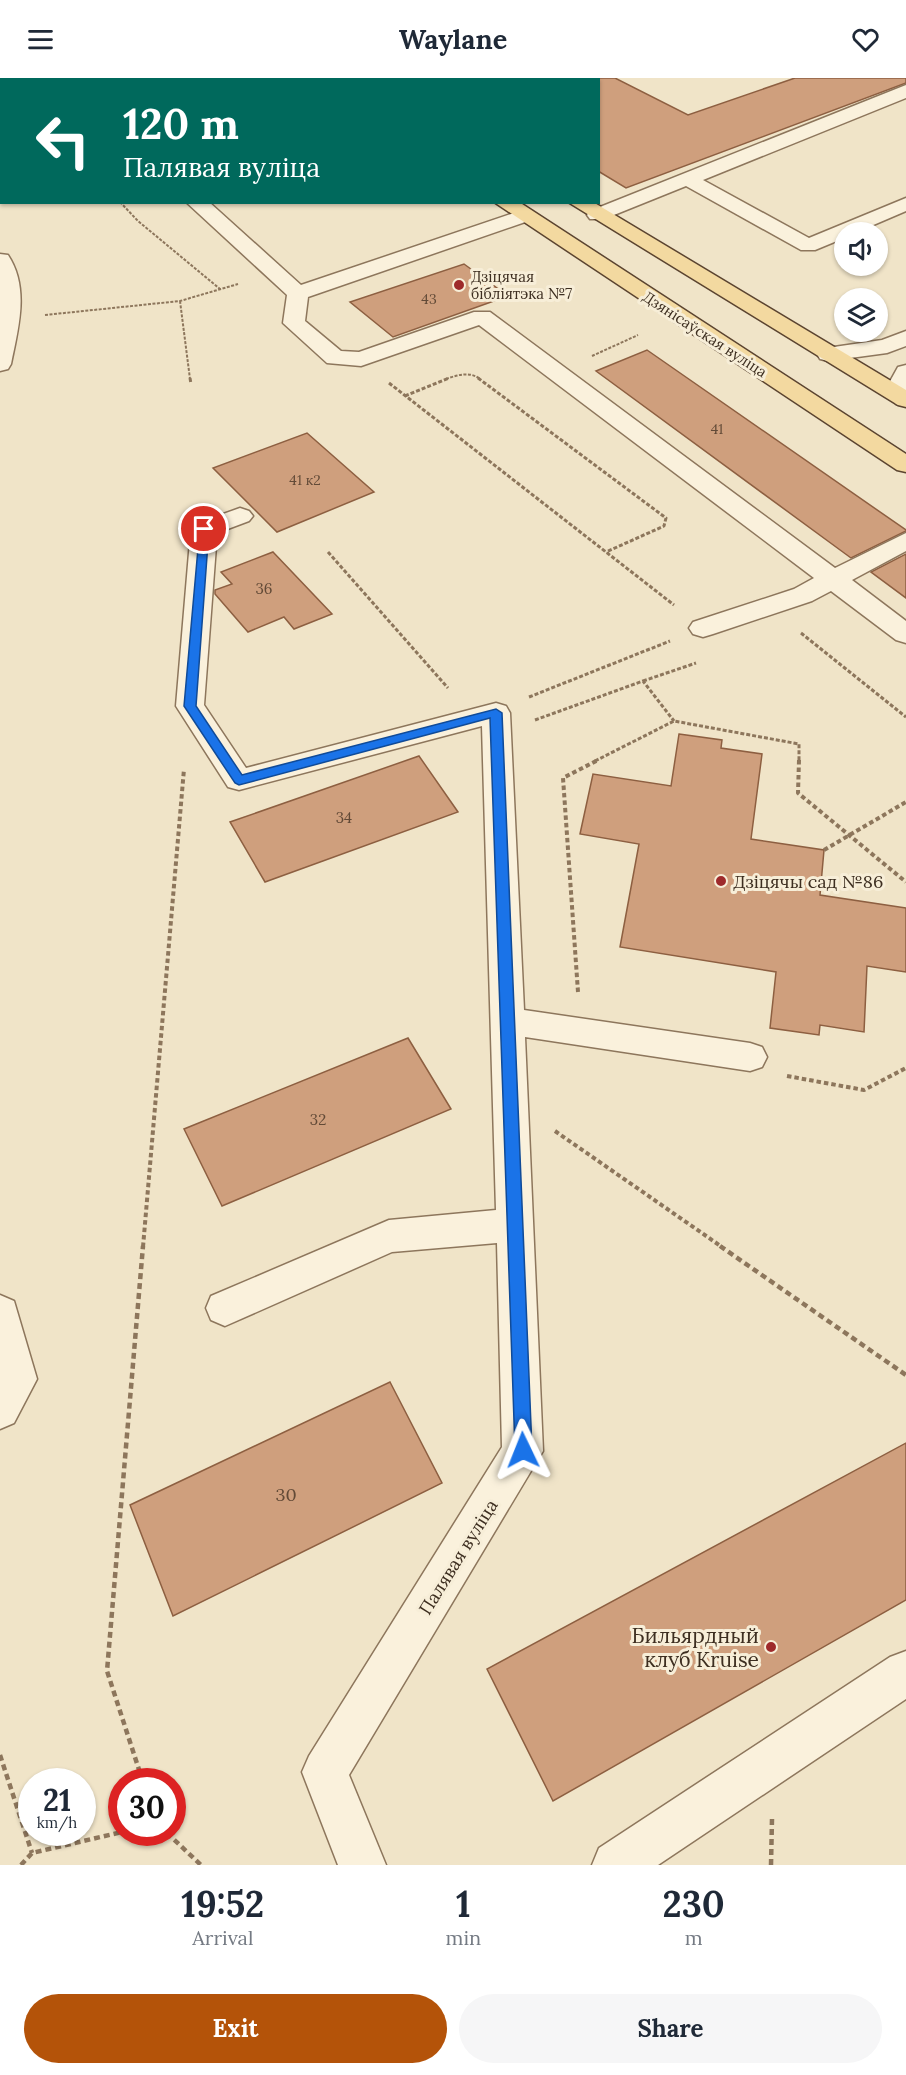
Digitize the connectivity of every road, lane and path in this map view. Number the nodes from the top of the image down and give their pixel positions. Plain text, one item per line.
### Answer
1 (906, 91) edge
2 (687, 179) junction
3 (122, 204) edge
4 (198, 204) edge
5 (507, 204) edge
6 (581, 204) edge
7 (906, 204) edge
8 (597, 214) junction
9 (524, 216) junction
10 (0, 260) edge
11 (298, 293) junction
12 (180, 301) junction
13 (9, 318) junction
14 (638, 335) dead end
15 (906, 338) edge
16 (828, 354) junction
17 (361, 360) junction
18 (0, 364) edge
19 (554, 372) junction
20 (906, 372) edge
21 (191, 384) dead end
22 (405, 396) junction
23 (905, 399) edge
24 (906, 465) edge
25 (240, 516) dead end
26 (906, 541) edge
27 (328, 552) dead end
28 (606, 552) junction
29 (834, 580) junction
30 (703, 628) junction
31 (797, 629) dead end
32 (906, 634) edge
33 (698, 663) dead end
34 (643, 681) junction
35 (536, 694) dead end
36 (190, 706) junction
37 (906, 717) edge
38 (674, 721) junction
39 (485, 726) junction
40 (906, 802) edge
41 (848, 835) junction
42 (824, 850) dead end
43 (906, 882) edge
44 (507, 1021) junction
45 (581, 1032) junction
46 (750, 1057) joint
47 (906, 1068) edge
48 (511, 1127) junction
49 (515, 1225) junction
50 (225, 1308) dead end
51 (0, 1313) edge
52 (906, 1375) edge
53 (0, 1410) edge
54 (906, 1673) edge
55 (0, 1755) edge
56 (138, 1768) edge
57 (108, 1835) edge
58 (181, 1846) edge
59 (32, 1853) junction
60 (21, 1865) edge
61 (201, 1865) edge
62 (362, 1865) edge
63 (616, 1865) edge

1 - 2 street
2 - 7 street
2 - 8 street
3 - 12 path
4 - 11 street
5 - 9 main road, Дзянісаўская вуліца
6 - 8 main road
8 - 16 main road
9 - 11 street
9 - 24 main road, Дзянісаўская вуліца
10 - 13 street
11 - 17 street
12 - 13 path
12 - 21 path
13 - 18 street
14 - 19 path
15 - 16 street
16 - 23 main road
17 - 19 street
17 - 22 path
19 - 29 street
20 - 23 street
22 - 28 path
22 - 28 path
25 - 36 street
26 - 29 street
27 - 39 path
28 - 30 path
29 - 30 street
29 - 32 street
30 - 35 path
31 - 37 path
33 - 34 path
34 - 38 path
34 - 39 path
36 - 39 street
36 - 56 path
38 - 41 path
38 - 45 path
39 - 44 street, Палявая вуліца
40 - 41 path
41 - 42 path
41 - 43 path
44 - 45 street
44 - 48 street, Палявая вуліца
45 - 46 street
46 - 47 path
48 - 49 street, Палявая вуліца
48 - 52 path
49 - 50 street
49 - 62 street, Палявая вуліца
51 - 53 street
54 - 63 street
55 - 59 path
57 - 59 path
58 - 61 path
59 - 60 path

